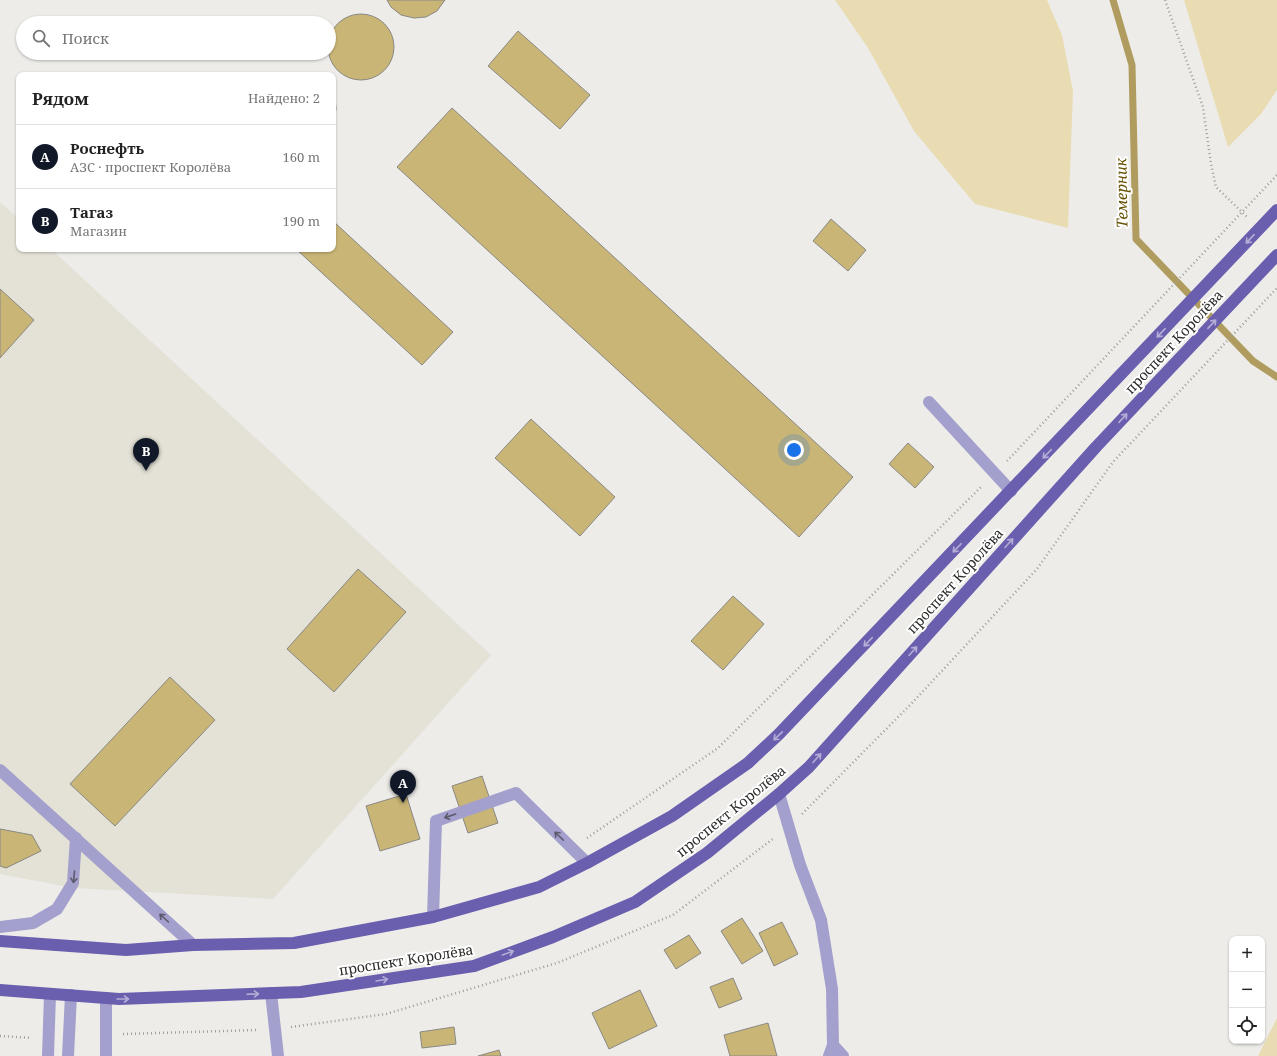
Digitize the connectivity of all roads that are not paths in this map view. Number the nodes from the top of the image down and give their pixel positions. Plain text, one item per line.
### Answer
1 (1277, 210) edge
2 (1277, 255) edge
3 (929, 402) dead end
4 (1011, 491) junction
5 (0, 770) edge
6 (779, 794) junction
7 (76, 838) junction
8 (587, 863) junction
9 (433, 918) junction
10 (0, 927) edge
11 (0, 941) edge
12 (193, 945) junction
13 (0, 990) edge
14 (271, 993) junction
15 (50, 994) junction
16 (71, 995) junction
17 (106, 998) junction
18 (831, 1050) edge
19 (48, 1056) edge
20 (68, 1056) edge
21 (106, 1056) edge
22 (278, 1056) edge
23 (843, 1056) edge

1 -> 4 main road, проспект Королёва
6 -> 2 main road, проспект Королёва
3 - 4 street
4 -> 8 main road, проспект Королёва
5 - 7 street
14 -> 6 main road, проспект Королёва
6 - 18 street
7 -> 10 street
12 -> 7 street
8 - 9 main road, проспект Королёва
8 -> 9 street
9 - 12 main road, проспект Королёва
11 - 12 main road, проспект Королёва
13 - 15 main road, проспект Королёва
17 -> 14 main road, проспект Королёва
14 - 22 street
15 - 16 main road, проспект Королёва
15 - 19 street
16 - 17 main road, проспект Королёва
16 - 20 street
17 - 21 street
18 - 23 street

